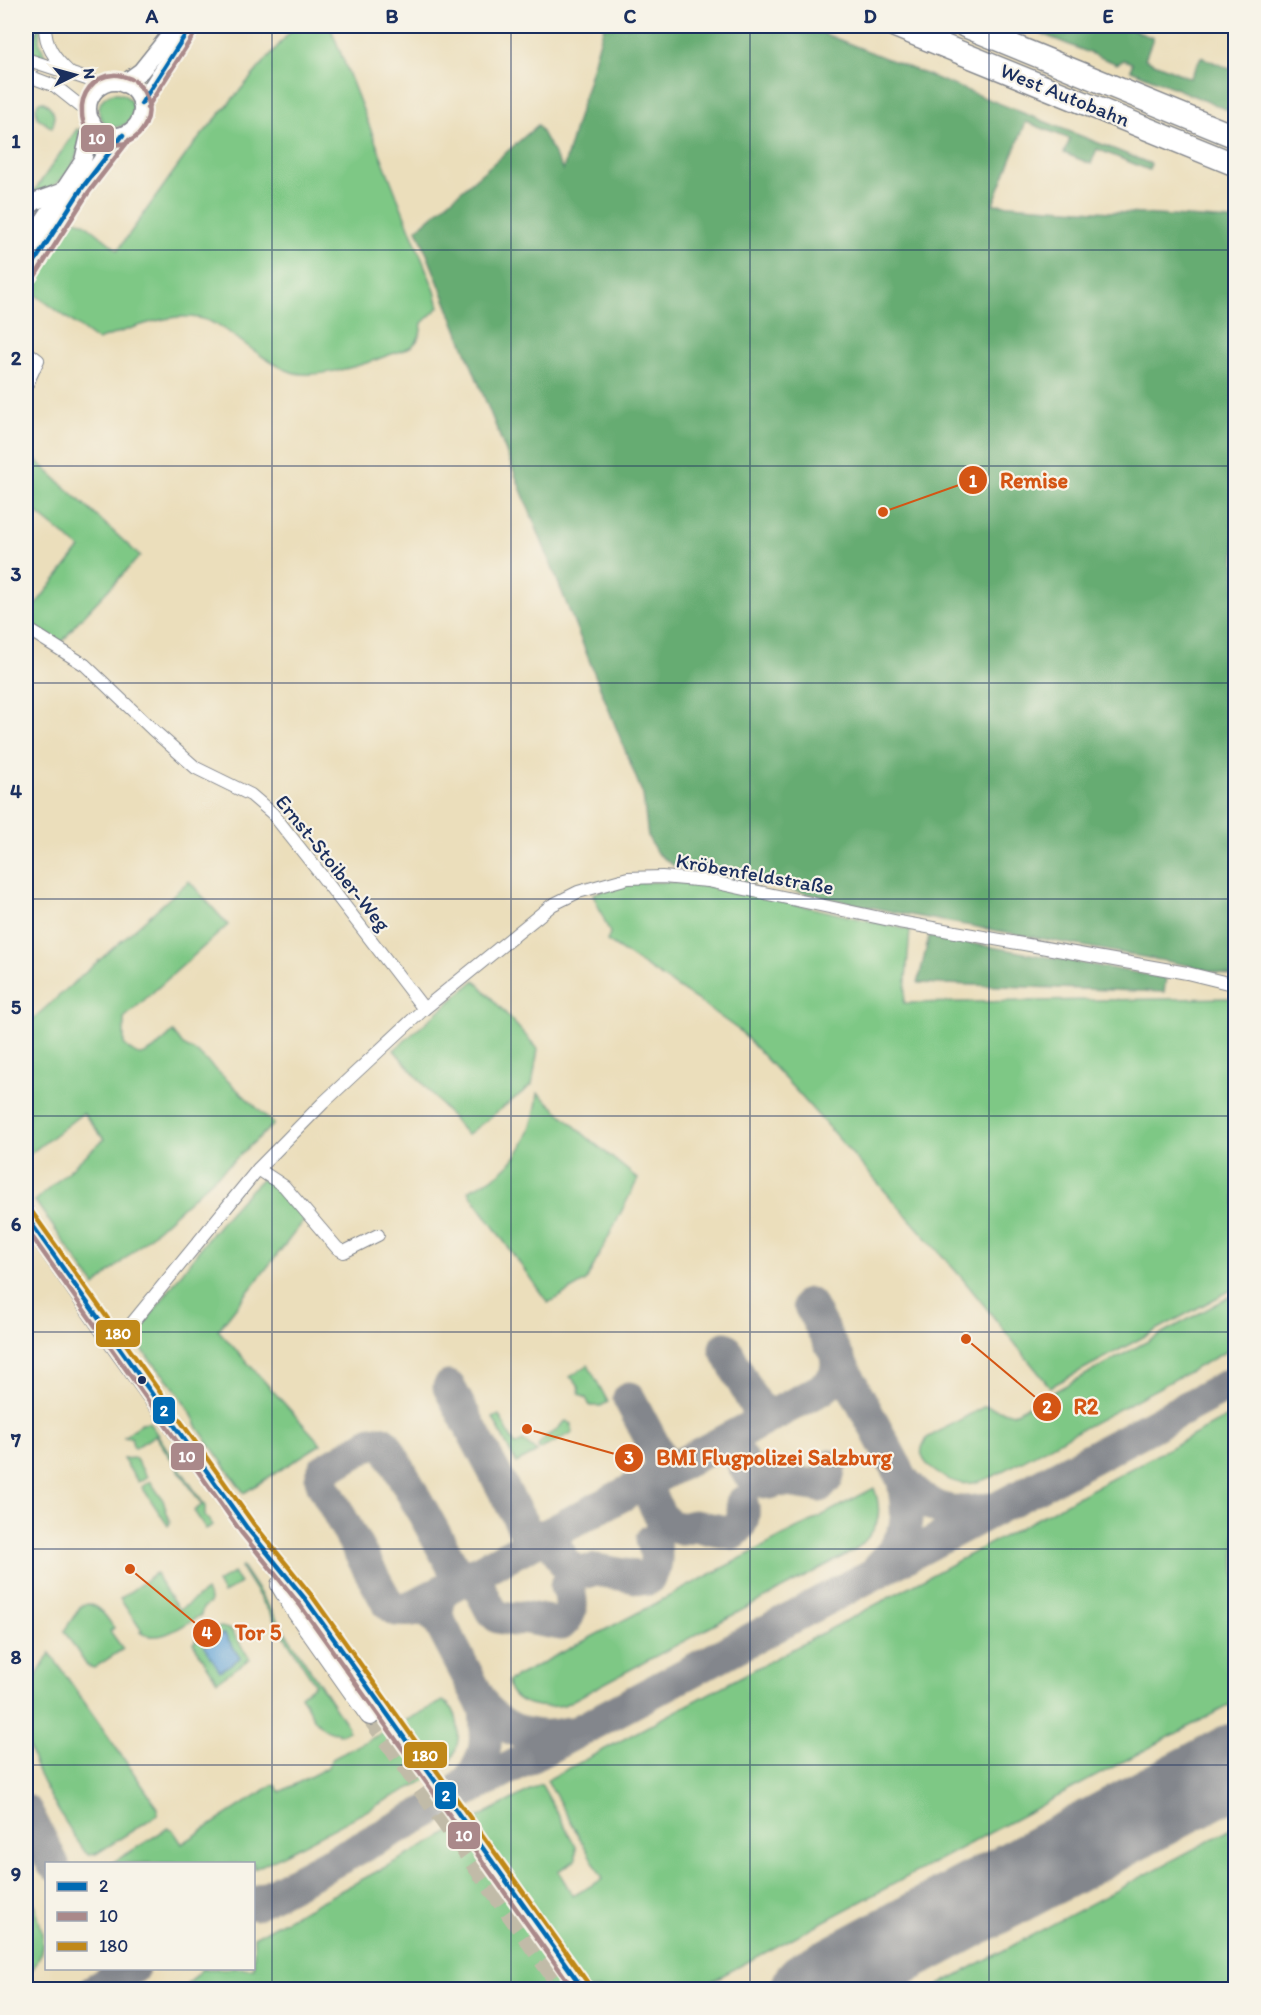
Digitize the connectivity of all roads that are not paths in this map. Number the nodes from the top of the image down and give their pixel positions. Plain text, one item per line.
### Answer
1 (30, 26) edge
2 (45, 26) edge
3 (177, 26) edge
4 (187, 26) edge
5 (895, 26) edge
6 (965, 26) edge
7 (26, 40) edge
8 (26, 59) edge
9 (28, 75) edge
10 (72, 75) junction
11 (123, 84) junction
12 (105, 85) junction
13 (141, 104) junction
14 (90, 118) junction
15 (123, 135) junction
16 (1236, 137) edge
17 (1236, 165) edge
18 (64, 191) junction
19 (26, 209) edge
20 (29, 248) edge
21 (26, 268) edge
22 (26, 275) edge
23 (26, 351) edge
24 (26, 386) edge
25 (26, 628) edge
26 (1236, 985) edge
27 (424, 1009) junction
28 (258, 1169) junction
29 (26, 1216) edge
30 (378, 1235) dead end
31 (115, 1344) junction
32 (377, 1712) tunnel mouth

1 - 7 street
2 - 10 street
3 - 11 main road
4 - 13 main road
5 - 17 highway, West Autobahn
6 - 16 highway, West Autobahn
8 - 10 street
9 - 14 street
10 - 12 street
11 - 12 main road
11 - 13 main road
12 - 14 main road
13 - 15 main road
14 - 15 main road
14 - 18 main road
15 - 20 main road
18 - 19 main road
18 - 20 main road
20 - 21 main road
20 - 22 main road
23 - 24 street
25 - 27 street, Ernst-Stoiber-Weg
26 - 27 street, Kröbenfeldstraße
27 - 28 street, Kröbenfeldstraße
28 - 30 street
28 - 31 street, Kröbenfeldstraße
29 - 31 main road
31 - 32 main road

